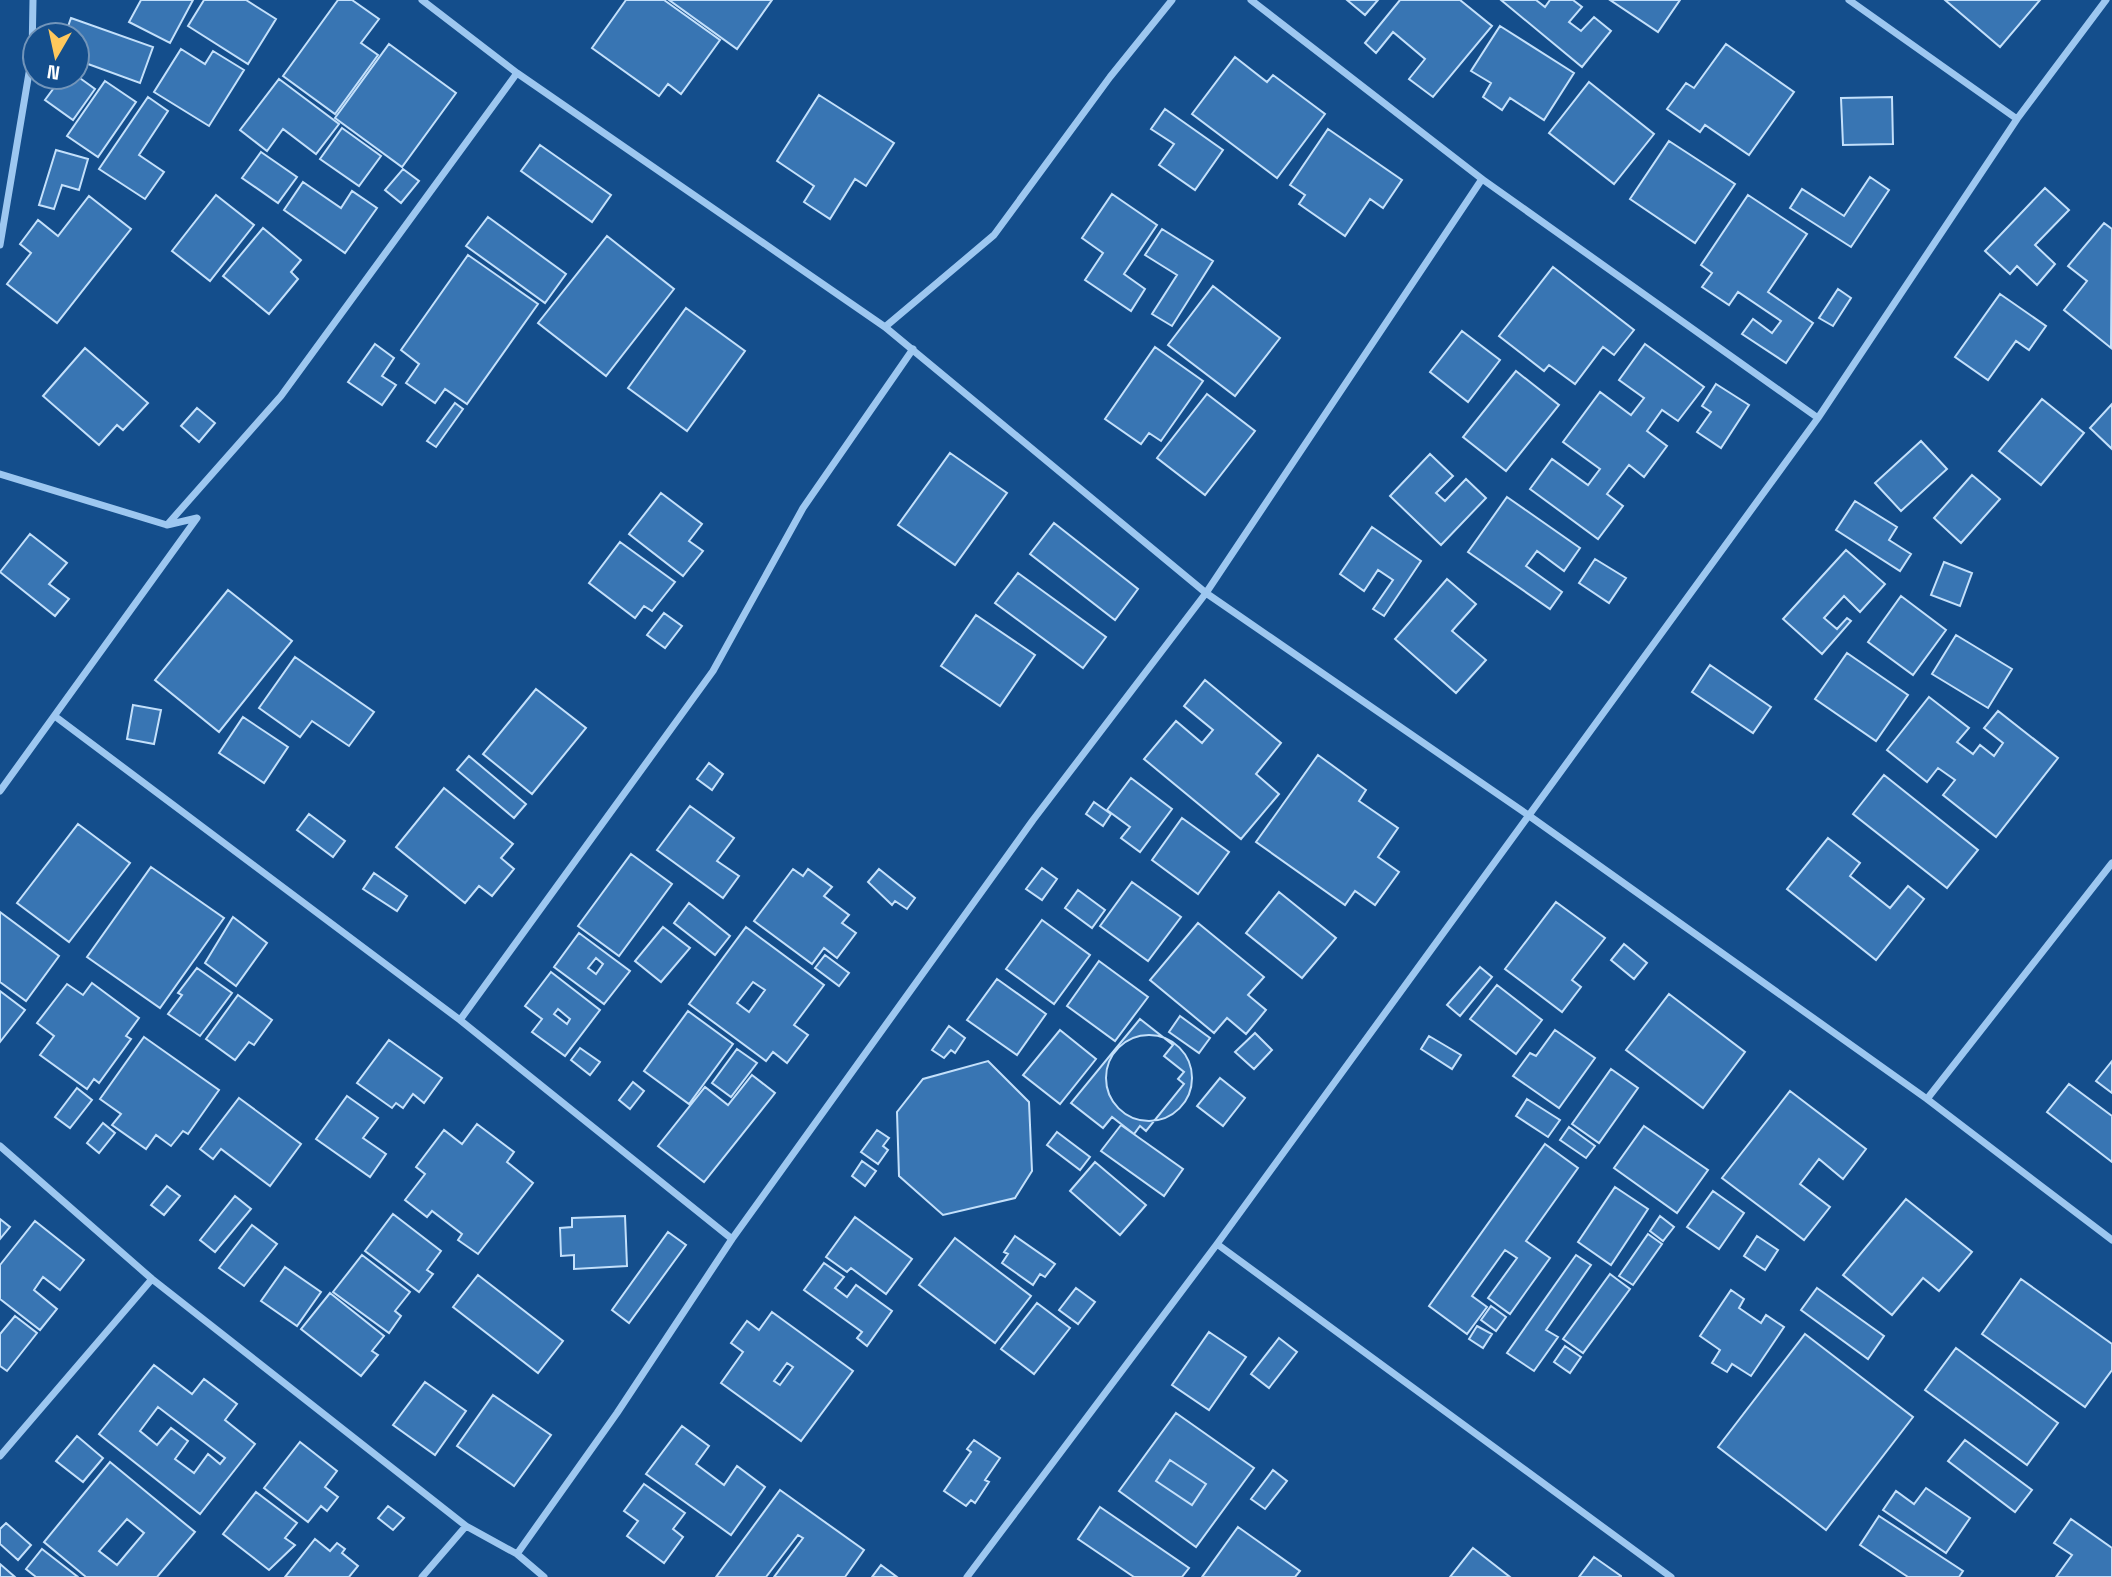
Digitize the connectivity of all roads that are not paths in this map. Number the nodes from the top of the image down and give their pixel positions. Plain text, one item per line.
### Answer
1 (33, 0) edge
2 (422, 0) edge
3 (1172, 0) edge
4 (1251, 0) edge
5 (1849, 0) edge
6 (2106, 0) edge
7 (517, 73) junction
8 (2017, 118) junction
9 (1482, 179) junction
10 (0, 245) edge
11 (885, 327) junction
12 (913, 349) junction
13 (1818, 418) junction
14 (0, 474) edge
15 (167, 525) junction
16 (1206, 593) junction
17 (55, 717) junction
18 (0, 791) edge
19 (1528, 815) junction
20 (2112, 863) edge
21 (460, 1020) junction
22 (1927, 1099) junction
23 (0, 1146) edge
24 (732, 1239) junction
25 (2112, 1240) edge
26 (1217, 1244) junction
27 (152, 1279) junction
28 (0, 1456) edge
29 (466, 1526) junction
30 (517, 1554) junction
31 (422, 1577) edge
32 (544, 1577) edge
33 (967, 1577) edge
34 (1671, 1577) edge

1 - 10 street
2 - 7 street
3 - 11 street
4 - 9 street
5 - 8 street
6 - 8 street
7 - 11 street
7 - 15 street
8 - 13 street
9 - 13 street
9 - 16 street
11 - 12 street
12 - 16 street
12 - 21 street
13 - 19 street
14 - 15 street
15 - 17 street
16 - 19 street
16 - 24 street
17 - 18 street
17 - 21 street
19 - 22 street
19 - 26 street
20 - 22 street
21 - 24 street
22 - 25 street
23 - 27 street
24 - 30 street
26 - 33 street
26 - 34 street
27 - 28 street
27 - 29 street
29 - 30 street
29 - 31 street
30 - 32 street

